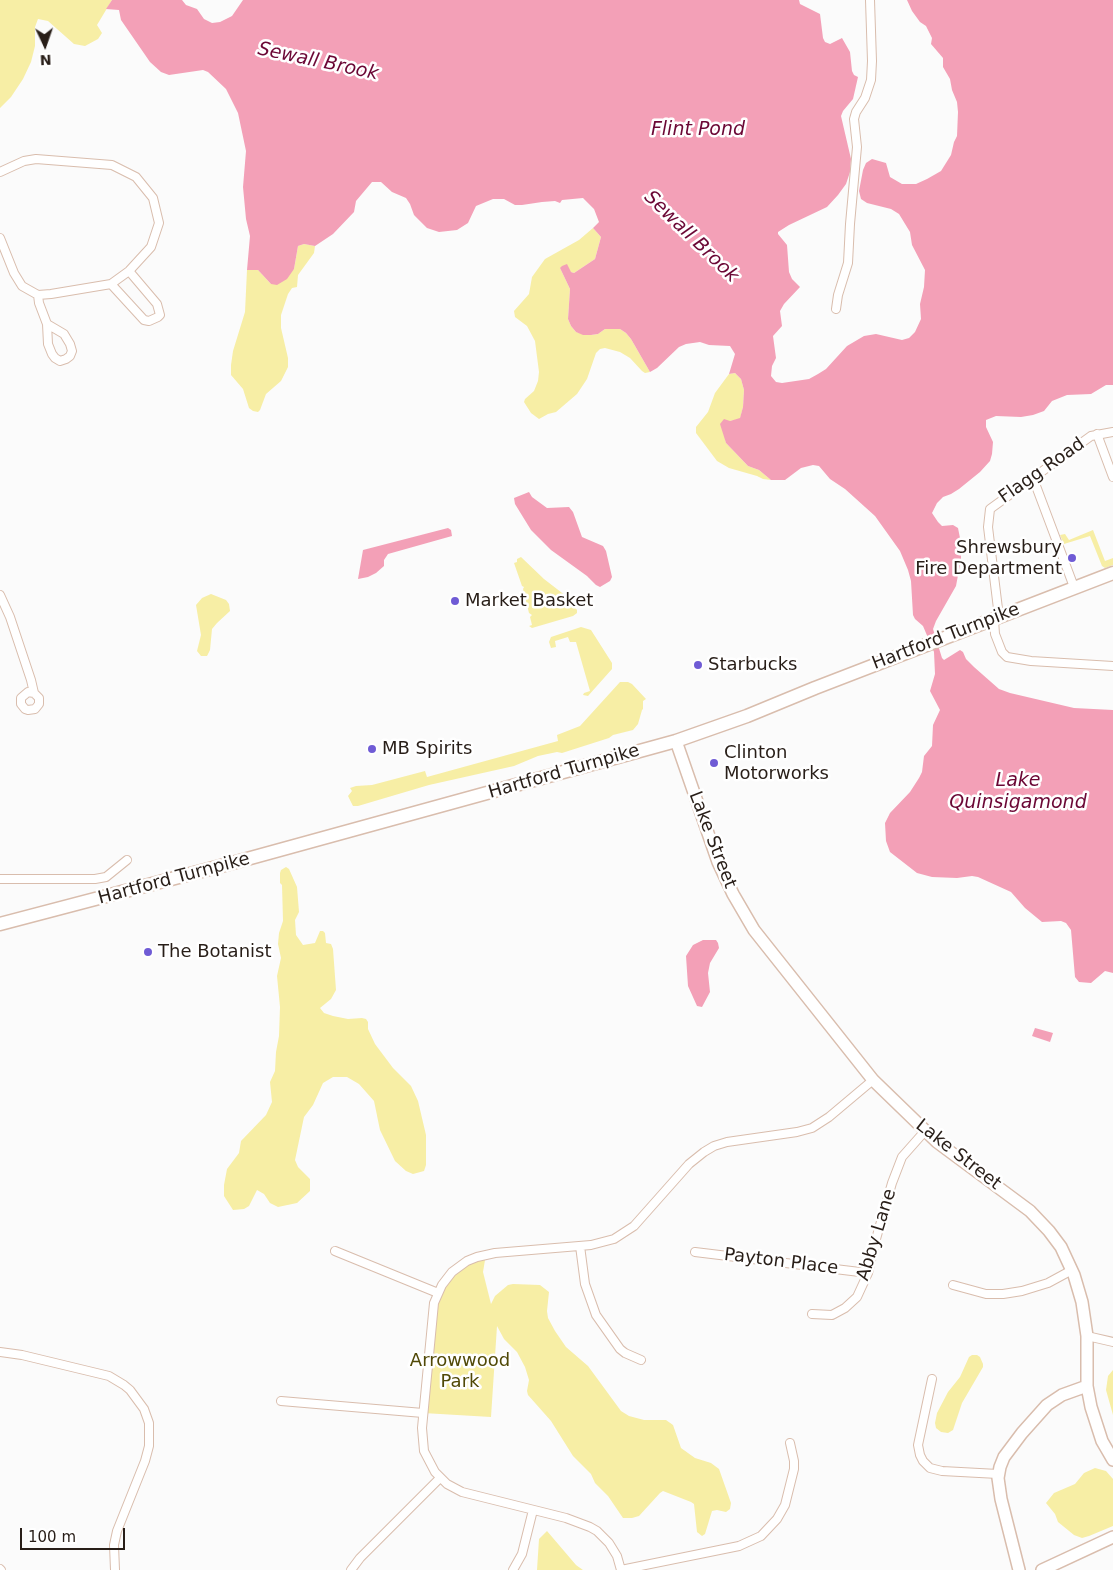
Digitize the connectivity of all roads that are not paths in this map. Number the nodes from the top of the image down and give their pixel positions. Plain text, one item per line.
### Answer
1 (870, 0) edge
2 (0, 172) edge
3 (0, 238) edge
4 (129, 271) junction
5 (111, 284) junction
6 (38, 295) junction
7 (836, 309) dead end
8 (47, 324) junction
9 (1113, 432) edge
10 (1097, 434) junction
11 (1113, 477) edge
12 (1033, 478) junction
13 (1113, 572) edge
14 (1074, 587) junction
15 (0, 595) edge
16 (996, 618) junction
17 (1113, 666) edge
18 (34, 692) dead end
19 (676, 741) junction
20 (127, 860) dead end
21 (0, 878) edge
22 (0, 924) edge
23 (873, 1080) junction
24 (925, 1132) junction
25 (580, 1246) junction
26 (335, 1252) dead end
27 (695, 1252) dead end
28 (1072, 1270) junction
29 (868, 1273) junction
30 (953, 1285) dead end
31 (438, 1293) junction
32 (812, 1314) dead end
33 (1087, 1336) junction
34 (1113, 1342) edge
35 (0, 1352) edge
36 (641, 1360) dead end
37 (932, 1379) dead end
38 (1086, 1386) junction
39 (281, 1401) dead end
40 (423, 1414) junction
41 (790, 1443) dead end
42 (1113, 1460) edge
43 (998, 1474) junction
44 (440, 1478) junction
45 (533, 1510) junction
46 (1113, 1537) edge
47 (114, 1570) edge
48 (350, 1570) edge
49 (513, 1570) edge
50 (622, 1570) edge
51 (1019, 1570) edge
52 (1042, 1570) edge

1 - 7 street
2 - 4 street
3 - 6 street
4 - 5 street
4 - 5 street
5 - 6 street
6 - 8 street
8 - 8 street
9 - 10 street, Flagg Road
10 - 11 street
10 - 12 street, Flagg Road
12 - 14 street
12 - 16 street, Flagg Road
13 - 14 main road, Hartford Turnpike
14 - 16 main road, Hartford Turnpike
15 - 18 street
16 - 17 street
16 - 19 main road, Hartford Turnpike
19 - 22 main road, Hartford Turnpike
19 - 23 main road, Lake Street
20 - 21 street
23 - 24 main road, Lake Street
23 - 25 street
24 - 28 main road, Lake Street
24 - 29 street, Abby Lane
25 - 31 street
25 - 36 street
26 - 31 street
27 - 29 street, Payton Place
28 - 30 street
28 - 33 main road, Lake Street
29 - 32 street, Abby Lane
31 - 40 street
33 - 34 street
33 - 38 main road, Lake Street
35 - 47 street
37 - 43 street
38 - 42 main road, Lake Street
38 - 43 main road
39 - 40 street
40 - 44 street
41 - 50 street
43 - 51 main road
44 - 45 street
44 - 48 street
45 - 49 street
45 - 50 street
46 - 52 main road

